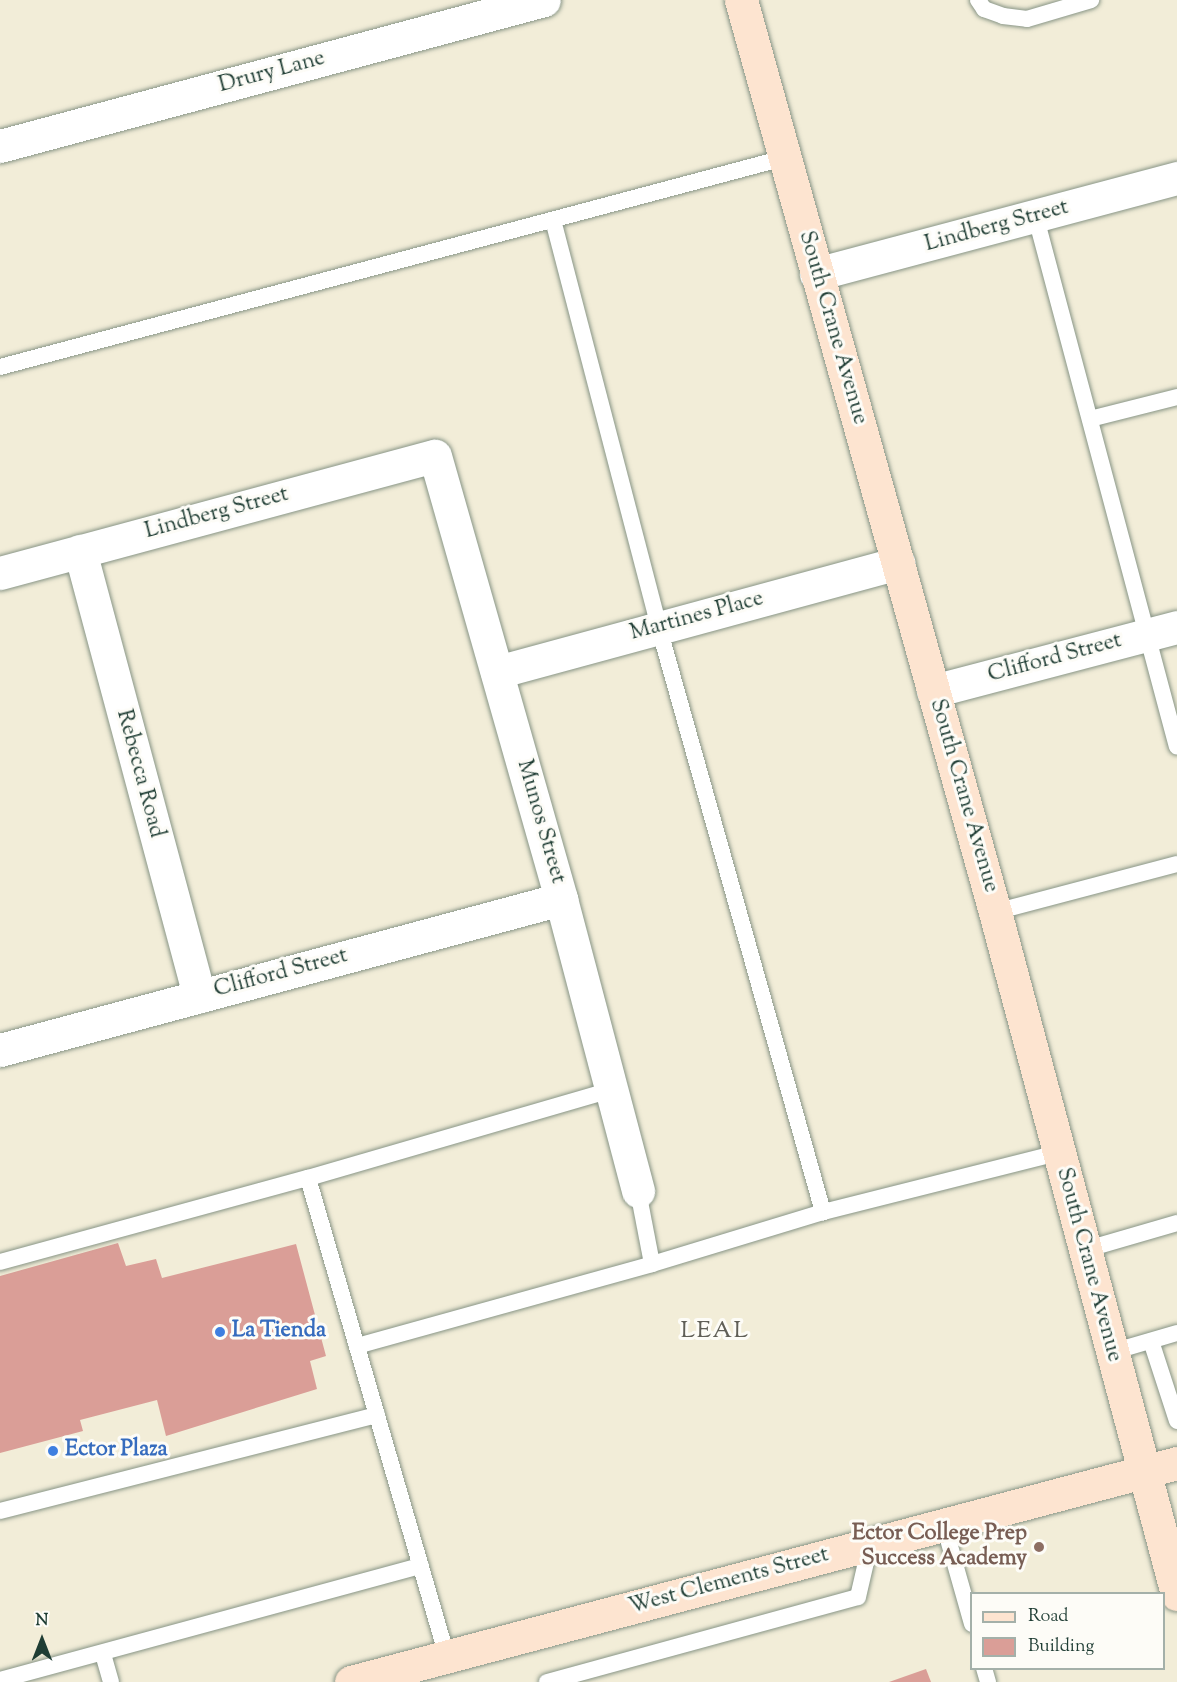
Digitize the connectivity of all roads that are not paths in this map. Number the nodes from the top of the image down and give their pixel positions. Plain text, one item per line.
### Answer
1 (544, 0) edge
2 (741, 0) edge
3 (978, 0) edge
4 (1091, 0) edge
5 (0, 146) edge
6 (784, 158) junction
7 (1177, 178) edge
8 (1036, 218) junction
9 (553, 220) junction
10 (816, 274) junction
11 (0, 367) edge
12 (1177, 397) edge
13 (1090, 419) junction
14 (435, 456) joint
15 (80, 551) junction
16 (898, 563) junction
17 (0, 573) edge
18 (659, 628) junction
19 (1162, 631) edge
20 (496, 672) junction
21 (933, 691) junction
22 (1177, 747) edge
23 (1177, 864) edge
24 (561, 899) junction
25 (995, 912) junction
26 (199, 996) junction
27 (0, 1050) edge
28 (611, 1090) junction
29 (1058, 1153) junction
30 (308, 1178) junction
31 (638, 1191) joint
32 (823, 1212) junction
33 (1177, 1223) edge
34 (1084, 1250) junction
35 (0, 1262) edge
36 (652, 1264) junction
37 (1177, 1333) edge
38 (1151, 1341) junction
39 (357, 1346) junction
40 (1112, 1352) junction
41 (377, 1415) junction
42 (1176, 1417) edge
43 (1177, 1463) edge
44 (1144, 1472) junction
45 (0, 1511) edge
46 (944, 1525) junction
47 (870, 1545) junction
48 (421, 1566) junction
49 (1177, 1594) edge
50 (970, 1617) edge
51 (103, 1654) junction
52 (447, 1657) junction
53 (0, 1680) edge
54 (111, 1682) edge
55 (351, 1682) edge
56 (547, 1682) edge

1 - 5 street, Drury Lane
2 - 6 main road, South Crane Avenue
3 - 4 lane
6 - 9 lane
6 - 10 main road, South Crane Avenue
7 - 8 street, Lindberg Street
8 - 10 street, Lindberg Street
8 - 13 lane
9 - 11 lane
9 - 18 lane
10 - 16 main road, South Crane Avenue
12 - 13 lane
13 - 19 lane
14 - 15 street, Lindberg Street
14 - 20 street, Munos Street
15 - 17 street, Lindberg Street
15 - 26 street, Rebecca Road
16 - 18 street, Martines Place
16 - 21 main road, South Crane Avenue
18 - 20 street, Martines Place
18 - 32 lane
19 - 21 street, Clifford Street
19 - 22 lane
20 - 24 street, Munos Street
21 - 25 main road, South Crane Avenue
23 - 25 lane
24 - 26 street, Clifford Street
24 - 28 street, Munos Street
25 - 29 main road, South Crane Avenue
26 - 27 street, Clifford Street
28 - 30 lane
28 - 31 street, Munos Street
29 - 32 lane
29 - 34 main road, South Crane Avenue
30 - 35 lane
30 - 39 lane
31 - 36 lane
32 - 36 lane
33 - 34 lane
34 - 40 main road, South Crane Avenue
36 - 39 lane
37 - 38 lane
38 - 40 lane
38 - 42 lane
39 - 41 lane
40 - 44 main road, South Crane Avenue
41 - 45 lane
41 - 48 lane
43 - 44 main road, West Clements Street
44 - 46 main road, West Clements Street
44 - 49 main road, South Crane Avenue
46 - 47 main road, West Clements Street
46 - 50 lane
47 - 52 main road, West Clements Street
47 - 56 lane
48 - 51 lane
48 - 52 lane
51 - 53 lane
51 - 54 lane
52 - 55 main road, West Clements Street

